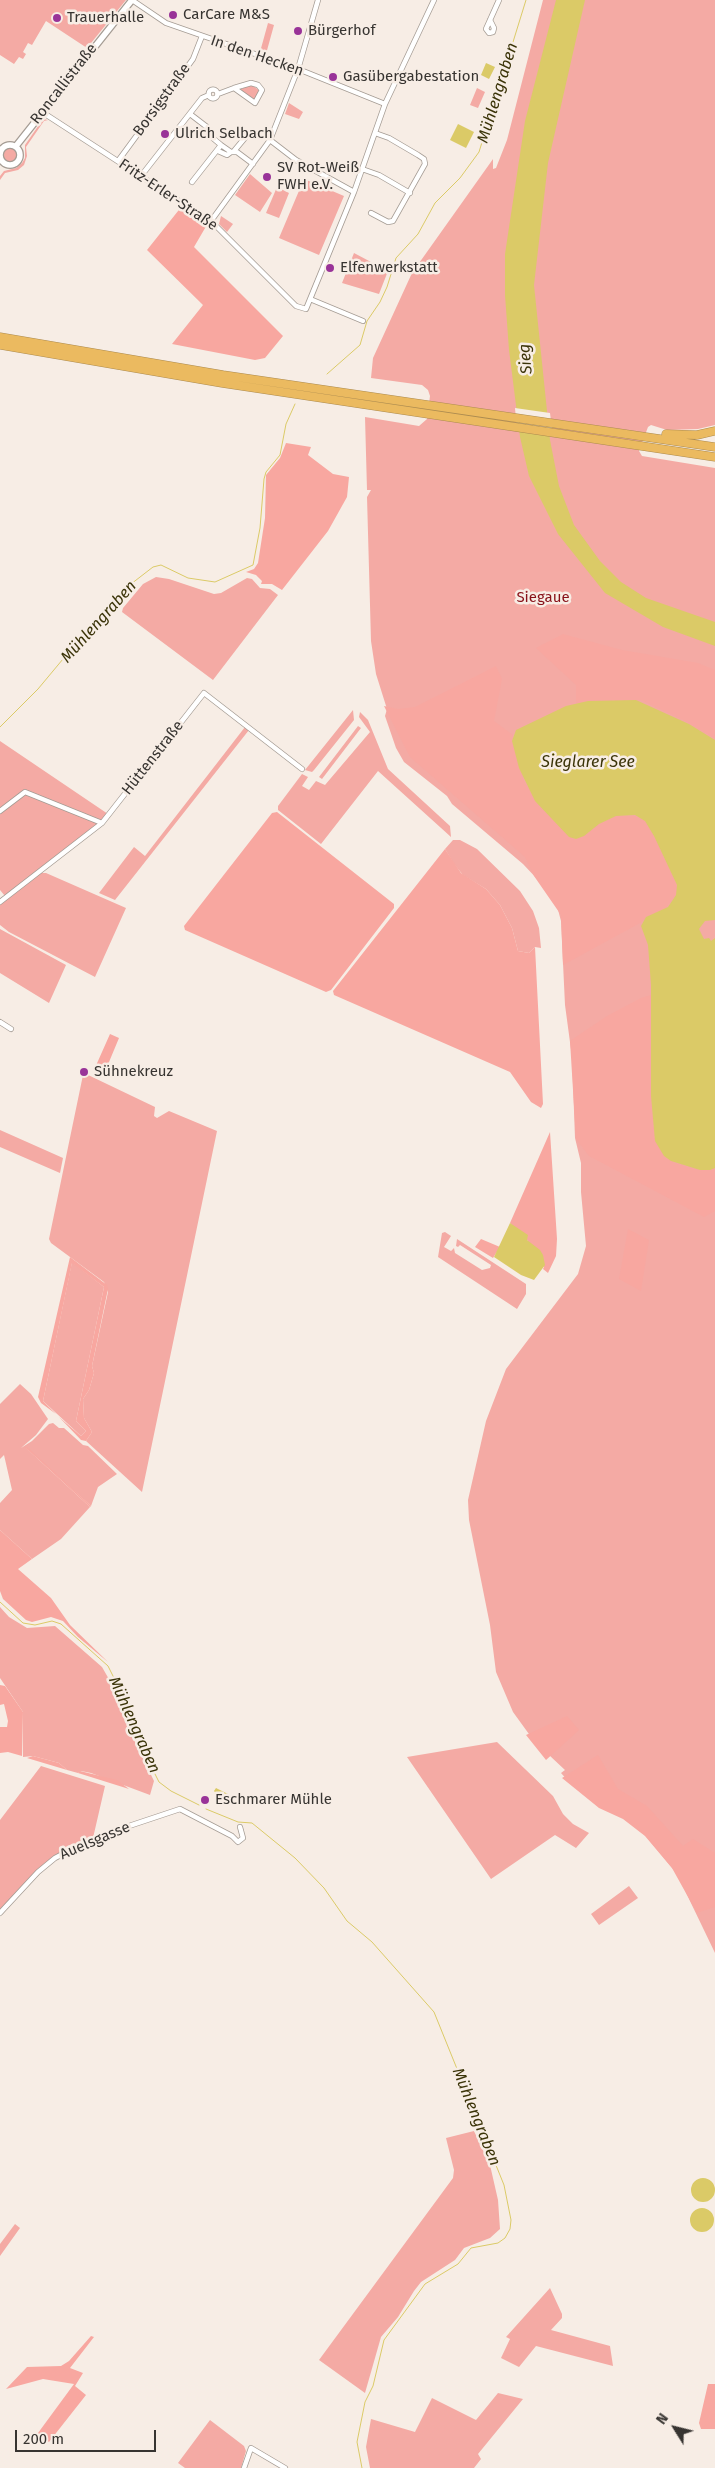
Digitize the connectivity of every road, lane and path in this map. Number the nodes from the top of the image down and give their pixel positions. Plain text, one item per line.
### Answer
1 (132, 0) edge
2 (316, 0) edge
3 (434, 0) edge
4 (499, 0) edge
5 (490, 20) dead end
6 (202, 36) junction
7 (298, 69) junction
8 (234, 88) junction
9 (385, 104) junction
10 (42, 112) junction
11 (190, 114) junction
12 (249, 133) dead end
13 (375, 133) junction
14 (270, 140) junction
15 (221, 145) junction
16 (16, 146) junction
17 (1, 149) edge
18 (218, 151) junction
19 (233, 152) junction
20 (118, 161) junction
21 (253, 164) junction
22 (2, 165) edge
23 (362, 169) junction
24 (141, 176) junction
25 (192, 182) dead end
26 (354, 192) junction
27 (410, 193) junction
28 (371, 213) dead end
29 (211, 222) junction
30 (310, 299) junction
31 (363, 321) dead end
32 (0, 338) edge
33 (0, 345) edge
34 (715, 431) edge
35 (645, 434) junction
36 (715, 447) edge
37 (715, 457) edge
38 (302, 769) dead end
39 (0, 811) edge
40 (102, 823) junction
41 (0, 902) edge
42 (0, 1022) edge
43 (11, 1029) dead end
44 (232, 1836) dead end
45 (0, 1913) edge
46 (245, 2467) edge
47 (285, 2468) edge

1 - 6 street, In den Hecken
1 - 10 street, Roncallistraße
2 - 7 street
3 - 9 street
4 - 5 street
6 - 7 street, In den Hecken
6 - 20 street, Borsigstraße
7 - 9 street, In den Hecken
7 - 14 street
8 - 8 street
8 - 11 street
9 - 13 street
10 - 16 street, Roncallistraße
10 - 20 street, Fritz-Erler-Straße
11 - 15 street
11 - 24 street
12 - 19 street
13 - 23 street
13 - 27 street
14 - 21 street
14 - 26 street
15 - 18 street
15 - 19 street
16 - 17 street
16 - 22 street
17 - 22 street
18 - 19 street
18 - 25 street
19 - 21 street
20 - 24 street, Fritz-Erler-Straße
21 - 29 street
23 - 26 street
23 - 27 street
24 - 29 street, Fritz-Erler-Straße
26 - 30 street
27 - 28 street
29 - 30 street, Fritz-Erler-Straße
30 - 31 street
32 - 35 highway
33 - 37 highway
34 - 35 highway
35 - 36 highway
38 - 40 street, Hüttenstraße
39 - 40 street
40 - 41 street, Hüttenstraße
42 - 43 street
44 - 45 street, Auelsgasse
46 - 47 street

